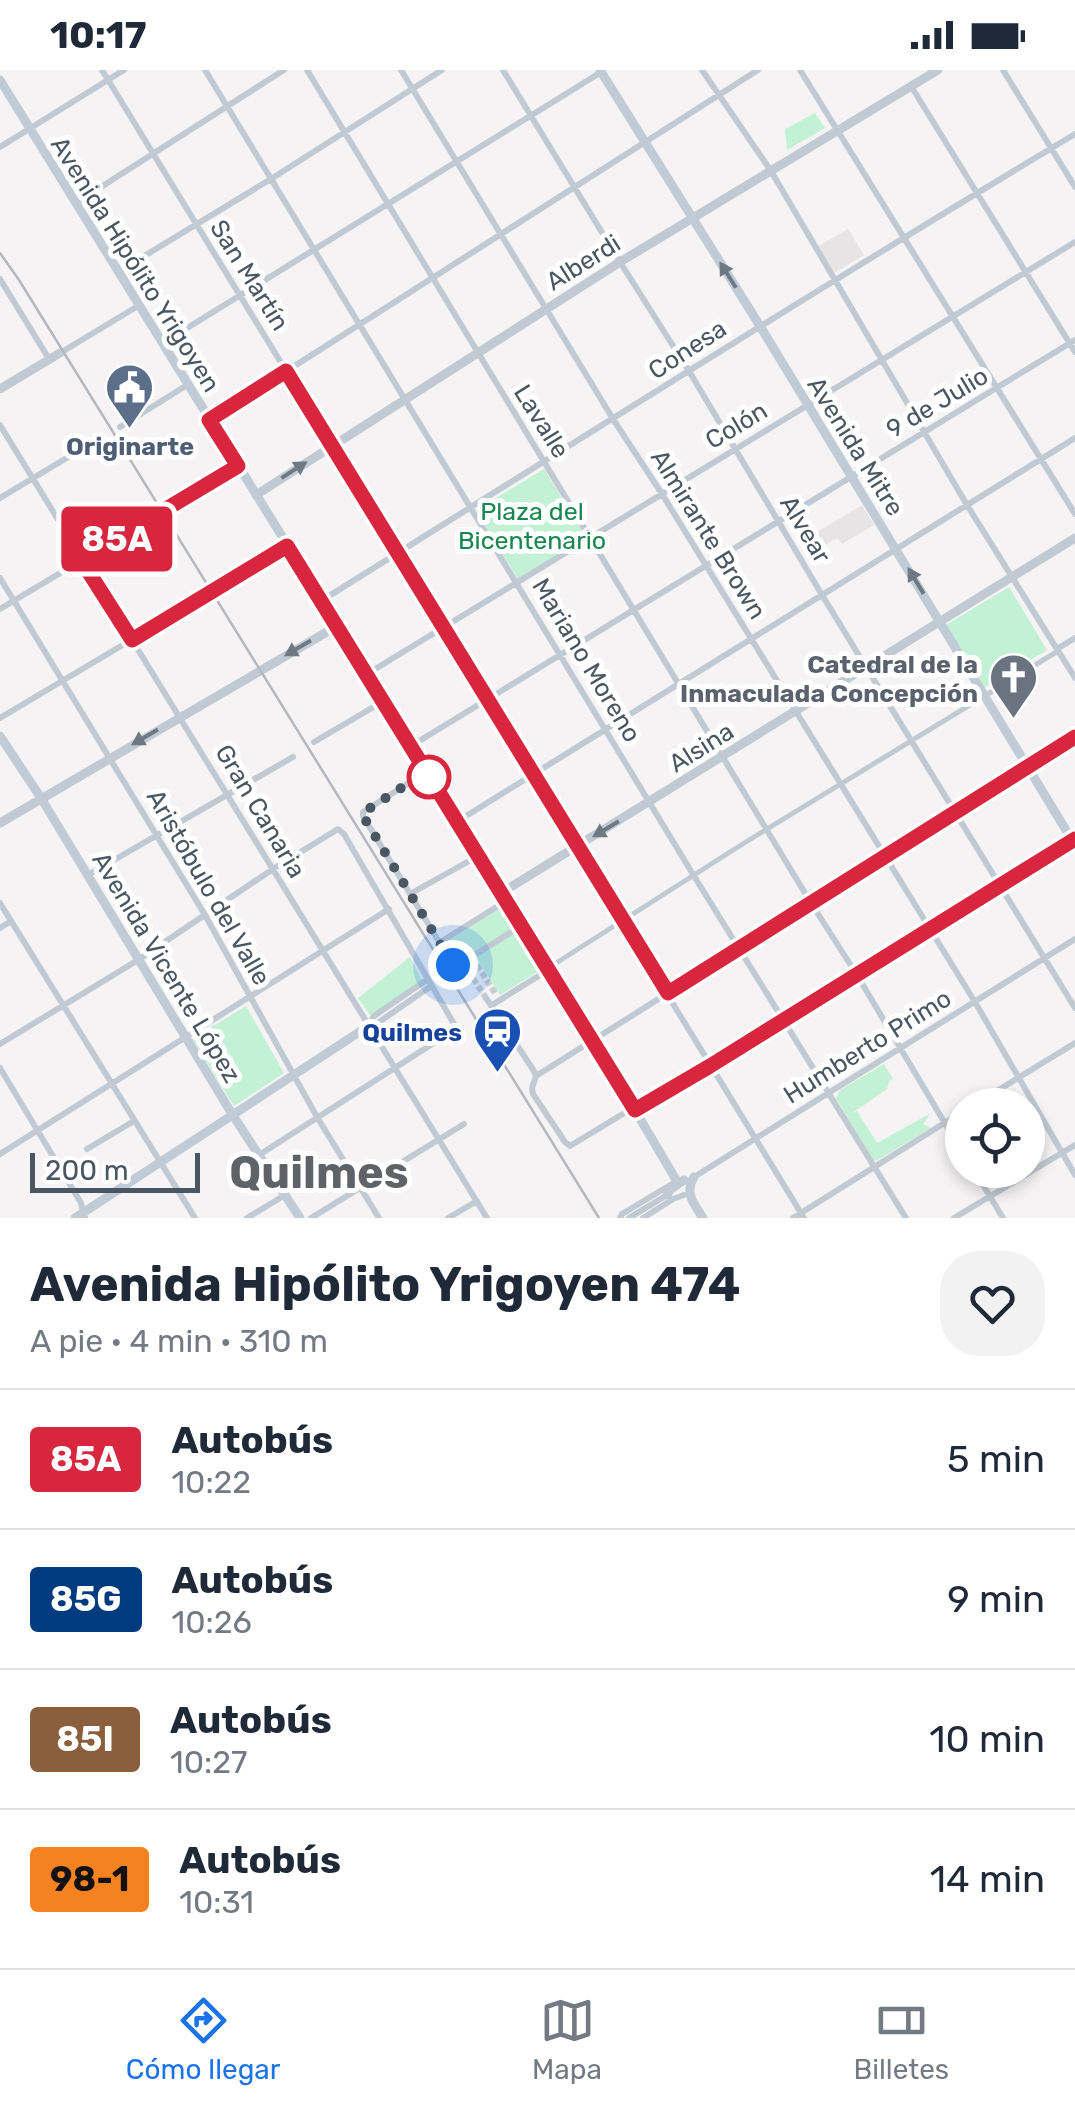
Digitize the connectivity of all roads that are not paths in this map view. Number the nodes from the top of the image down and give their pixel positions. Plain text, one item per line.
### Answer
1 (102, 70) edge
2 (124, 70) edge
3 (204, 70) edge
4 (284, 70) edge
5 (307, 70) edge
6 (401, 70) edge
7 (442, 70) edge
8 (503, 70) edge
9 (702, 70) edge
10 (758, 70) edge
11 (800, 70) edge
12 (938, 70) edge
13 (1003, 70) edge
14 (602, 71) edge
15 (0, 80) edge
16 (108, 80) junction
17 (911, 86) junction
18 (412, 89) junction
19 (718, 96) junction
20 (226, 108) junction
21 (530, 114) junction
22 (29, 129) junction
23 (344, 131) junction
24 (838, 131) junction
25 (1075, 134) edge
26 (646, 143) junction
27 (0, 147) edge
28 (1050, 148) junction
29 (151, 154) junction
30 (456, 160) junction
31 (771, 171) junction
32 (271, 179) junction
33 (574, 188) junction
34 (1075, 188) edge
35 (977, 192) junction
36 (75, 204) junction
37 (387, 204) junction
38 (692, 218) junction
39 (196, 226) junction
40 (502, 234) junction
41 (904, 236) junction
42 (1075, 242) edge
43 (314, 249) junction
44 (620, 262) junction
45 (118, 272) junction
46 (1026, 272) junction
47 (432, 278) junction
48 (835, 278) junction
49 (0, 281) edge
50 (240, 294) junction
51 (138, 306) junction
52 (547, 308) junction
53 (953, 318) junction
54 (359, 325) junction
55 (760, 326) junction
56 (1072, 342) edge
57 (162, 343) junction
58 (62, 352) joint
59 (477, 352) junction
60 (1075, 352) edge
61 (50, 360) junction
62 (884, 360) junction
63 (286, 371) junction
64 (689, 371) junction
65 (188, 385) junction
66 (0, 389) edge
67 (997, 389) junction
68 (405, 399) junction
69 (808, 405) junction
70 (614, 419) junction
71 (209, 420) junction
72 (0, 425) edge
73 (120, 427) dead end
74 (925, 432) junction
75 (100, 438) dead end
76 (1075, 438) edge
77 (333, 445) junction
78 (736, 449) junction
79 (1041, 458) junction
80 (544, 462) junction
81 (238, 466) junction
82 (33, 478) junction
83 (852, 478) junction
84 (197, 490) tunnel mouth
85 (662, 494) junction
86 (256, 495) junction
87 (0, 498) edge
88 (968, 505) junction
89 (470, 508) junction
90 (1075, 514) edge
91 (779, 522) junction
92 (134, 528) tunnel mouth
93 (591, 538) junction
94 (1075, 538) edge
95 (287, 546) junction
96 (896, 549) junction
97 (397, 553) junction
98 (81, 560) junction
99 (706, 567) junction
100 (238, 576) tunnel mouth
101 (0, 578) edge
102 (1011, 578) junction
103 (517, 584) junction
104 (822, 595) junction
105 (321, 600) junction
106 (14, 601) junction
107 (190, 605) tunnel mouth
108 (0, 609) edge
109 (635, 610) junction
110 (941, 621) junction
111 (337, 626) junction
112 (443, 629) junction
113 (1075, 638) edge
114 (132, 640) junction
115 (751, 640) junction
116 (1058, 650) junction
117 (561, 655) junction
118 (868, 666) junction
119 (366, 675) junction
120 (1075, 678) edge
121 (63, 681) junction
122 (680, 684) junction
123 (985, 696) junction
124 (487, 700) junction
125 (382, 702) junction
126 (796, 712) junction
127 (180, 717) junction
128 (0, 718) edge
129 (606, 730) junction
130 (0, 736) edge
131 (1075, 737) edge
132 (912, 740) junction
133 (314, 742) dead end
134 (410, 746) junction
135 (724, 756) junction
136 (293, 757) dead end
137 (110, 758) junction
138 (1028, 767) junction
139 (426, 772) junction
140 (532, 774) junction
141 (840, 784) junction
142 (228, 796) junction
143 (41, 798) junction
144 (650, 802) junction
145 (956, 814) junction
146 (457, 822) junction
147 (0, 823) edge
148 (767, 829) junction
149 (158, 835) junction
150 (1074, 842) edge
151 (577, 846) junction
152 (478, 856) junction
153 (886, 856) junction
154 (272, 869) junction
155 (88, 875) junction
156 (694, 876) junction
157 (1002, 885) junction
158 (410, 894) junction
159 (504, 897) junction
160 (0, 903) edge
161 (811, 903) junction
162 (389, 909) junction
163 (204, 914) junction
164 (11, 921) junction
165 (622, 922) junction
166 (521, 926) junction
167 (0, 928) edge
168 (930, 929) junction
169 (1075, 939) edge
170 (439, 943) junction
171 (738, 948) junction
172 (323, 952) junction
173 (472, 957) junction
174 (1044, 957) junction
175 (138, 960) junction
176 (458, 964) junction
177 (477, 965) tunnel mouth
178 (550, 968) junction
179 (468, 971) tunnel mouth
180 (858, 975) junction
181 (430, 983) junction
182 (668, 993) junction
183 (250, 997) junction
184 (975, 1002) junction
185 (62, 1004) junction
186 (1075, 1008) edge
187 (783, 1020) junction
188 (370, 1024) junction
189 (186, 1038) junction
190 (594, 1040) junction
191 (1075, 1043) edge
192 (0, 1044) edge
193 (902, 1049) junction
194 (710, 1066) junction
195 (0, 1068) edge
196 (395, 1068) junction
197 (293, 1074) junction
198 (536, 1076) junction
199 (1019, 1078) junction
200 (111, 1085) junction
201 (1002, 1088) edge
202 (828, 1094) junction
203 (635, 1110) junction
204 (232, 1114) junction
205 (318, 1118) junction
206 (134, 1121) junction
207 (944, 1122) joint
208 (464, 1124) dead end
209 (37, 1131) junction
210 (756, 1138) junction
211 (438, 1139) junction
212 (1075, 1145) edge
213 (86, 1149) dead end
214 (0, 1154) edge
215 (1062, 1154) junction
216 (259, 1155) junction
217 (159, 1164) junction
218 (874, 1168) junction
219 (1075, 1175) edge
220 (694, 1178) junction
221 (678, 1183) junction
222 (360, 1186) junction
223 (985, 1188) edge
224 (285, 1195) junction
225 (665, 1196) junction
226 (990, 1196) junction
227 (687, 1197) junction
228 (477, 1200) junction
229 (81, 1216) edge
230 (802, 1216) edge
231 (195, 1218) edge
232 (247, 1218) edge
233 (300, 1218) edge
234 (311, 1218) edge
235 (379, 1218) edge
236 (448, 1218) edge
237 (487, 1218) edge
238 (620, 1218) edge
239 (629, 1218) edge
240 (643, 1218) edge
241 (702, 1218) edge
242 (793, 1218) edge
243 (906, 1218) edge
244 (954, 1218) edge
245 (1003, 1218) edge

1 - 16 street, San Martín
2 - 16 street
3 - 20 street, Mariano Moreno
4 - 20 street
5 - 23 street, Lavalle
6 - 18 street, Almirante Brown
7 - 18 street
8 - 21 street, Alvear
9 - 19 street
10 - 19 street
11 - 24 street
12 - 17 street, Alberdi
13 - 28 street
14 - 21 street
14 - 26 main road, Avenida Mitre
15 - 22 main road, Avenida Hipólito Yrigoyen
16 - 22 street
16 - 29 street, San Martín
17 - 24 street, Alberdi
17 - 35 street
18 - 23 street
18 - 30 street, Almirante Brown
19 - 26 street
19 - 31 street
20 - 29 street
20 - 32 street, Mariano Moreno
21 - 30 street
21 - 33 street, Alvear
22 - 27 street
22 - 36 main road, Avenida Hipólito Yrigoyen
23 - 32 street
23 - 37 street, Lavalle
24 - 31 street, Alberdi
24 - 41 street
25 - 28 street, Conesa
26 - 33 street
26 - 38 main road, Avenida Mitre
28 - 34 street
28 - 35 street, Conesa
29 - 36 street
29 - 39 street, San Martín
30 - 37 street
30 - 40 street, Almirante Brown
31 - 38 street, Alberdi
31 - 48 street
32 - 39 street
32 - 43 street, Mariano Moreno
33 - 40 street
33 - 44 street, Alvear
35 - 41 street, Conesa
35 - 46 street
36 - 45 main road, Avenida Hipólito Yrigoyen
37 - 43 street
37 - 47 street, Lavalle
38 - 44 street, Alberdi
55 -> 38 main road, Avenida Mitre
39 - 45 street
39 - 50 street, San Martín
40 - 47 street
40 - 52 street, Almirante Brown
41 - 48 street, Conesa
41 - 53 street
42 - 46 street, Colón
43 - 50 street
43 - 54 street, Mariano Moreno
44 - 52 street, Alberdi
44 - 64 street, Alvear
45 - 51 main road, Avenida Hipólito Yrigoyen
46 - 53 street, Colón
46 - 56 street
47 - 54 street
47 - 59 street, Lavalle
48 - 55 street, Conesa
48 - 62 street
49 - 61 street
50 - 57 street
50 - 63 street, San Martín
51 - 57 main road, Avenida Hipólito Yrigoyen
51 - 58 street
52 - 59 street, Alberdi
52 - 70 street, Almirante Brown
53 - 62 street, Colón
53 - 67 street
54 - 63 street
54 - 68 street, Mariano Moreno
55 - 64 street, Conesa
55 - 69 main road, Avenida Mitre
56 - 60 street
56 - 67 street, 9 de Julio
57 - 65 main road, Avenida Hipólito Yrigoyen
58 - 61 street
59 - 68 street, Alberdi
59 - 80 street, Lavalle
61 - 66 street
62 - 69 street, Colón
62 - 74 street
63 - 71 street
63 - 77 street, San Martín
64 - 70 street, Conesa
64 - 78 street, Alvear
65 - 71 main road, Avenida Hipólito Yrigoyen
65 - 73 street
67 - 74 street, 9 de Julio
67 - 79 street
68 - 77 street, Alberdi
68 - 89 street, Mariano Moreno
69 - 78 street, Colón
69 - 83 main road, Avenida Mitre
70 - 80 street, Conesa
70 - 85 street, Almirante Brown
71 - 81 main road, Avenida Hipólito Yrigoyen
72 - 82 street, Gran Canaria
74 - 83 street, 9 de Julio
74 - 88 street
75 - 82 street
76 - 79 street
86 -> 77 street, Alberdi
77 - 97 street, San Martín
78 - 85 street, Colón
78 - 91 street, Alvear
79 - 88 street
79 - 90 street
80 - 89 street, Conesa
80 - 93 street, Lavalle
81 - 84 street
81 - 86 main road, Avenida Hipólito Yrigoyen
82 - 87 street
82 - 98 street, Gran Canaria
83 - 91 street, 9 de Julio
83 - 96 main road, Avenida Mitre
85 - 93 street, Colón
85 - 99 street, Almirante Brown
86 - 95 main road, Avenida Hipólito Yrigoyen
88 - 96 street
88 - 102 street
89 - 97 street, Conesa
89 - 103 street, Mariano Moreno
91 - 99 street, 9 de Julio
91 - 104 street, Alvear
92 - 98 street
93 - 103 street, Colón
93 - 109 street, Lavalle
94 - 102 street, Alsina
95 - 100 street
95 - 105 main road, Avenida Hipólito Yrigoyen
96 - 104 street
110 -> 96 main road, Avenida Mitre
97 - 105 street, Conesa
97 - 112 street, San Martín
98 - 106 street
98 - 114 street, Gran Canaria
99 - 109 street, 9 de Julio
99 - 115 street, Almirante Brown
101 - 106 street, Aristóbulo del Valle
102 - 110 street, Alsina
102 - 116 street
103 - 112 street, Colón
103 - 117 street, Mariano Moreno
104 - 115 street
104 - 118 street, Alvear
105 - 111 main road, Avenida Hipólito Yrigoyen
106 - 108 street
106 - 121 street, Aristóbulo del Valle
107 - 114 street
109 - 117 street, 9 de Julio
109 - 122 street, Lavalle
110 - 118 street, Alsina
110 - 123 main road, Avenida Mitre
111 - 119 main road, Avenida Hipólito Yrigoyen
111 -> 127 street
112 - 119 street, Colón
112 - 124 street, San Martín
113 - 116 street
114 - 121 street
114 - 127 street, Gran Canaria
115 - 122 street
115 - 126 street, Almirante Brown
116 - 120 street
116 - 123 street
117 - 124 street, 9 de Julio
117 - 129 street, Mariano Moreno
118 - 126 street, Alsina
118 - 132 street, Alvear
119 - 125 main road, Avenida Hipólito Yrigoyen
121 - 128 street
121 - 137 street, Aristóbulo del Valle
122 - 129 street
122 - 135 street, Lavalle
123 - 132 street
123 - 138 main road, Avenida Mitre
124 - 134 street, 9 de Julio
124 - 140 street, San Martín
125 - 133 street
125 - 134 main road, Avenida Hipólito Yrigoyen
126 - 135 street, Alsina
126 - 141 street, Almirante Brown
127 -> 137 street
127 - 142 street, Gran Canaria
129 - 140 street
129 - 144 street, Mariano Moreno
130 - 143 main road, Avenida Vicente López
131 - 138 street
132 - 141 street
132 - 145 street, Alvear
134 - 139 main road, Avenida Hipólito Yrigoyen
135 - 144 street, Alsina
135 - 148 street, Lavalle
136 - 142 street
137 - 143 street
137 - 149 street, Aristóbulo del Valle
138 - 145 street
138 - 150 main road, Avenida Mitre
139 - 146 main road, Avenida Hipólito Yrigoyen
139 - 158 street
140 - 146 street
140 - 151 street, San Martín
141 - 148 street
141 - 153 street, Almirante Brown
142 - 149 street
142 - 154 street, Gran Canaria
143 - 147 street
143 - 155 main road, Avenida Vicente López
144 -> 151 street, Alsina
144 - 156 street, Mariano Moreno
145 - 153 street
145 - 157 street, Alvear
146 - 152 main road, Avenida Hipólito Yrigoyen
148 - 156 street
148 - 161 street, Lavalle
149 - 155 street
149 - 163 street, Aristóbulo del Valle
150 - 157 street
151 - 159 street, Alsina
151 - 165 street, San Martín
152 - 158 street
152 - 159 main road, Avenida Hipólito Yrigoyen
153 - 161 street
153 - 168 street, Almirante Brown
154 - 162 street
154 - 163 street
154 - 172 street, Gran Canaria
155 - 175 main road, Avenida Vicente López
156 - 165 street
156 - 171 street, Mariano Moreno
157 - 168 street
157 - 174 street, Alvear
158 - 170 street
159 - 166 main road, Avenida Hipólito Yrigoyen
159 - 170 street
160 - 164 street
161 - 171 street
161 - 180 street, Lavalle
162 - 172 street
162 - 181 street
163 - 175 street
163 - 183 street, Aristóbulo del Valle
164 - 167 street
164 - 185 street
165 - 178 street
165 - 182 street, San Martín
166 - 173 street
166 - 178 main road, Avenida Hipólito Yrigoyen
168 - 180 street
168 - 184 street, Almirante Brown
169 - 174 street, Humberto Primo
170 - 176 street
171 - 182 street
171 - 187 street, Mariano Moreno
172 - 183 street
172 - 188 street, Gran Canaria
173 - 176 street
173 - 177 street
174 - 184 street, Humberto Primo
174 - 186 street, Alvear
175 - 185 street
175 - 189 main road, Avenida Vicente López
176 - 179 street
178 - 190 main road, Avenida Hipólito Yrigoyen
178 - 198 street
180 - 187 street
180 - 193 street, Lavalle
181 - 188 street
181 - 196 street
182 - 190 street
182 - 194 street, San Martín
183 - 189 street
183 - 197 street, Aristóbulo del Valle
184 - 193 street, Humberto Primo
184 - 199 street, Almirante Brown
185 - 192 street
185 - 200 street
187 - 194 street
187 - 202 street, Mariano Moreno
188 - 196 street, Gran Canaria
188 - 197 main road
189 - 200 street
189 - 204 main road, Avenida Vicente López
190 - 198 street
190 - 203 main road, Avenida Hipólito Yrigoyen
191 - 199 street
193 - 202 street, Humberto Primo
193 - 207 street, Lavalle
194 - 203 street
194 - 210 street, San Martín
195 - 209 street
196 - 205 street
196 - 211 street, Gran Canaria
197 - 204 main road
197 - 205 street, Aristóbulo del Valle
198 - 203 street
199 - 201 street
199 - 215 street, Almirante Brown
200 - 206 street
200 - 209 street
202 - 210 street, Humberto Primo
202 - 218 street, Mariano Moreno
203 - 221 main road, Avenida Hipólito Yrigoyen
204 - 216 main road, Avenida Vicente López
204 - 217 main road
205 - 216 street
205 - 222 street, Aristóbulo del Valle
206 - 213 street
206 - 217 street
207 - 218 street
208 - 211 street
209 - 214 street
209 - 229 street
210 - 220 street, Humberto Primo
210 - 230 street, San Martín
211 - 222 street
211 - 228 street, Gran Canaria
212 - 215 street
215 - 219 street, Almirante Brown
215 - 226 street
216 - 224 main road, Avenida Vicente López
217 - 229 main road
217 - 231 street
218 - 230 street
218 - 243 street, Mariano Moreno
220 - 221 main road, Humberto Primo
220 - 227 main road
221 - 225 main road
221 - 238 street, Humberto Primo
222 - 234 street
222 - 235 street, Aristóbulo del Valle
223 - 226 street
224 - 232 street
224 - 233 main road, Avenida Vicente López
225 - 227 main road
225 - 239 street
226 - 244 street
226 - 245 street
227 - 240 street
227 - 241 main road
228 - 236 street
228 - 237 street, Gran Canaria
230 - 242 street

